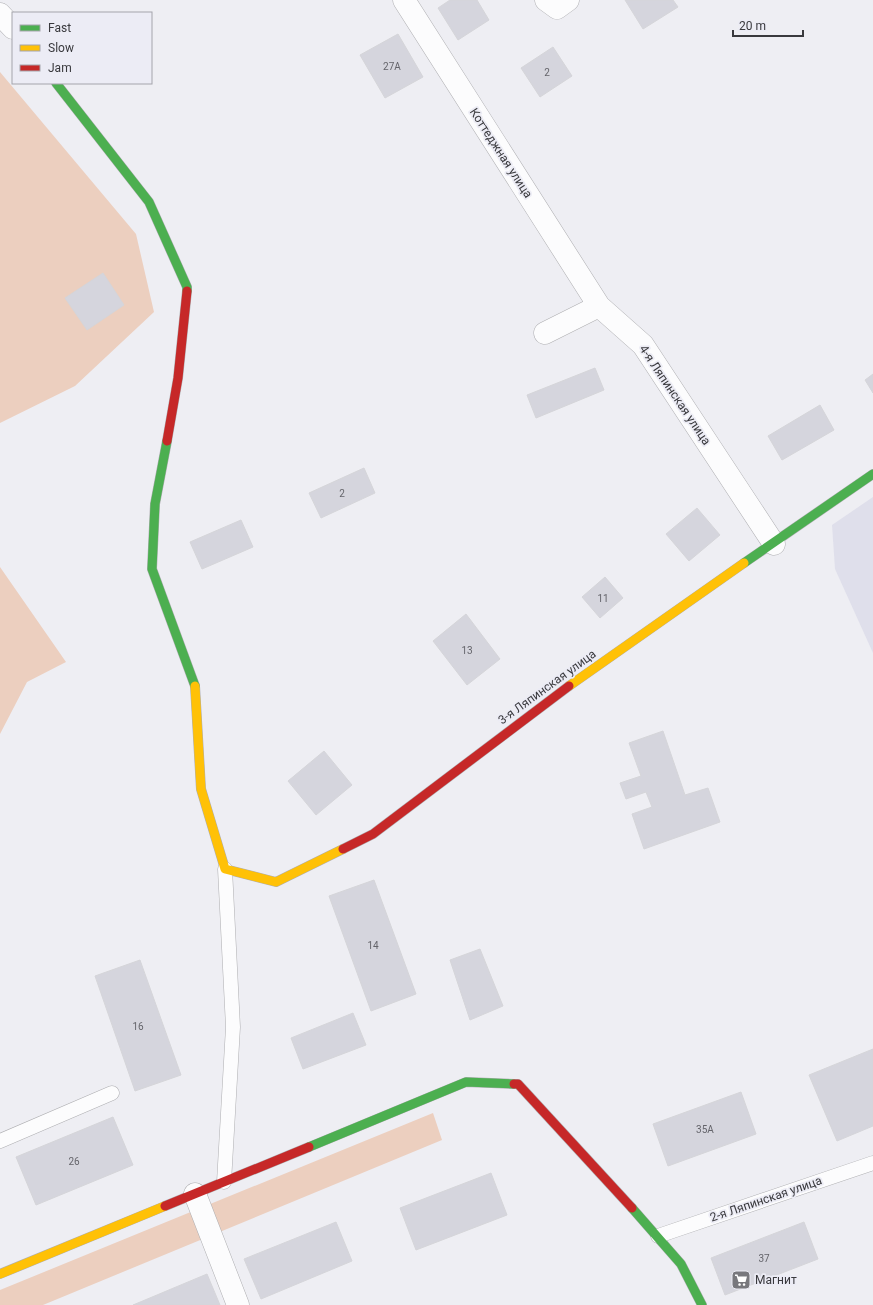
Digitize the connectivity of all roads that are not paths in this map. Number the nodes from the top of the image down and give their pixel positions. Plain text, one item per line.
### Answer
1 (404, 0) edge
2 (546, 0) edge
3 (568, 0) edge
4 (0, 14) edge
5 (12, 27) edge
6 (57, 84) edge
7 (599, 306) junction
8 (545, 333) dead end
9 (873, 474) edge
10 (774, 544) junction
11 (224, 869) junction
12 (112, 1093) dead end
13 (0, 1141) edge
14 (873, 1163) edge
15 (224, 1182) junction
16 (195, 1194) junction
17 (658, 1236) junction
18 (0, 1274) edge
19 (238, 1305) edge
20 (702, 1305) edge

1 - 7 street, Коттеджная улица
2 - 3 street
4 - 5 street
6 - 11 street
7 - 8 street
7 - 10 street, 4-я Ляпинская улица
9 - 10 street, 3-я Ляпинская улица
10 - 11 street, 3-я Ляпинская улица
11 - 15 lane
12 - 13 lane
14 - 17 lane, 2-я Ляпинская улица
15 - 16 street
15 - 17 street
16 - 18 street
16 - 19 street
17 - 20 street

